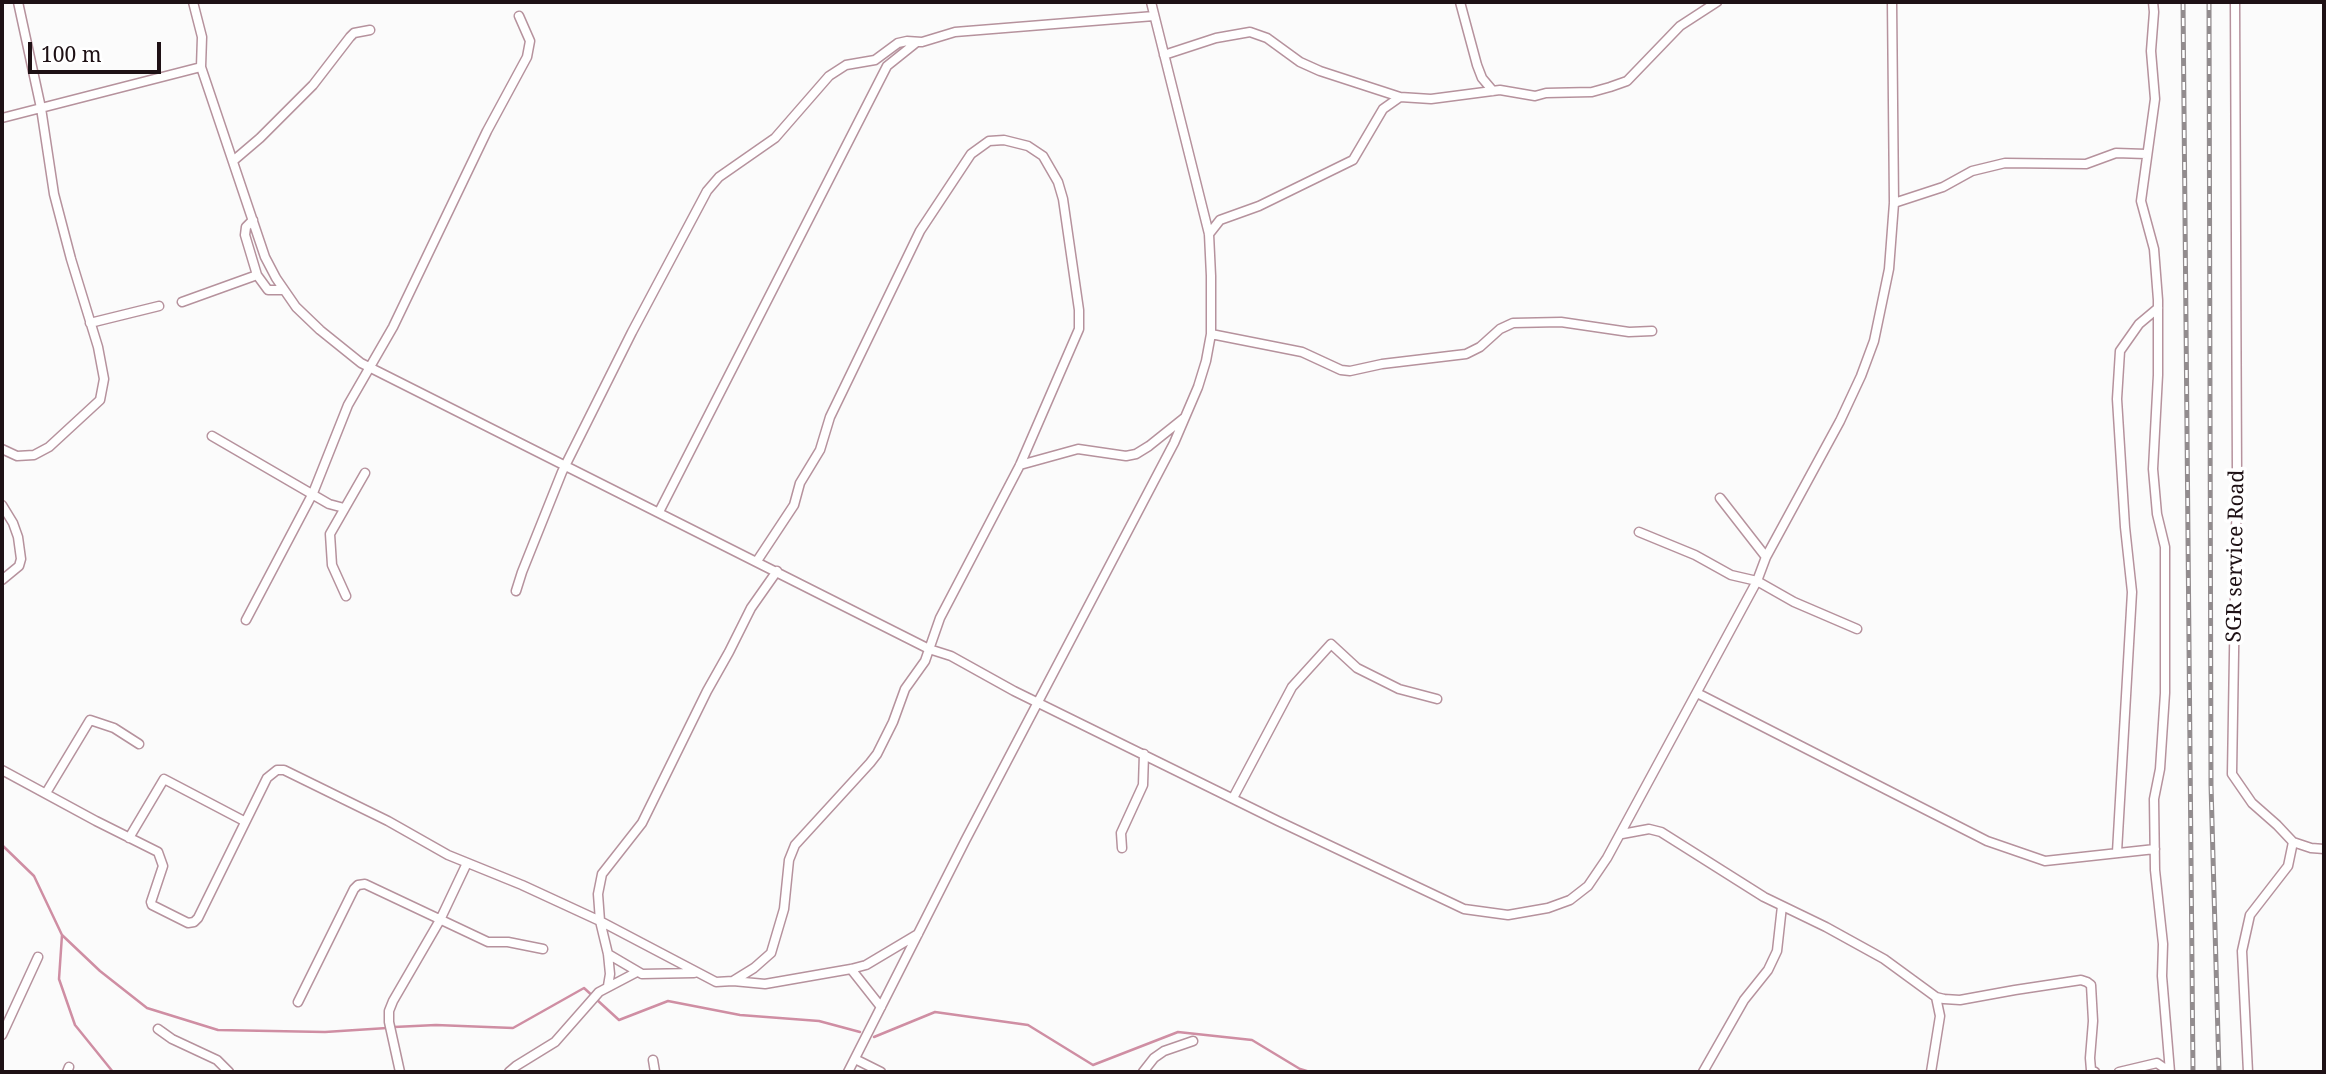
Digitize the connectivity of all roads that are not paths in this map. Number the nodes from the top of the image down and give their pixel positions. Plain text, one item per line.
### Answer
1 (18, 2) edge
2 (193, 2) edge
3 (1151, 2) edge
4 (1460, 2) edge
5 (1717, 2) edge
6 (1892, 2) edge
7 (2153, 2) edge
8 (2235, 2) edge
9 (519, 16) dead end
10 (1154, 16) junction
11 (370, 30) dead end
12 (917, 42) junction
13 (1164, 55) junction
14 (201, 67) junction
15 (1493, 91) junction
16 (1400, 97) junction
17 (41, 108) junction
18 (2, 118) edge
19 (2146, 154) junction
20 (233, 161) junction
21 (1894, 203) junction
22 (253, 220) junction
23 (1209, 234) junction
24 (257, 275) junction
25 (283, 290) junction
26 (182, 302) dead end
27 (159, 306) dead end
28 (2158, 308) junction
29 (90, 323) junction
30 (1651, 331) dead end
31 (1210, 334) junction
32 (370, 367) junction
33 (1186, 417) junction
34 (212, 436) dead end
35 (2, 449) edge
36 (566, 465) junction
37 (1020, 465) junction
38 (365, 474) dead end
39 (313, 493) junction
40 (1720, 498) dead end
41 (2, 505) edge
42 (344, 508) junction
43 (659, 512) junction
44 (2, 513) edge
45 (1639, 532) dead end
46 (18, 537) junction
47 (1766, 557) junction
48 (757, 561) junction
49 (777, 571) junction
50 (2, 580) edge
51 (1757, 581) junction
52 (516, 591) dead end
53 (346, 596) dead end
54 (246, 620) dead end
55 (1857, 629) dead end
56 (929, 649) junction
57 (1697, 693) junction
58 (1437, 699) dead end
59 (1039, 703) junction
60 (139, 744) dead end
61 (1144, 754) junction
62 (2, 770) edge
63 (46, 793) junction
64 (1233, 798) junction
65 (244, 821) junction
66 (1622, 834) junction
67 (129, 838) junction
68 (2293, 842) junction
69 (1122, 848) dead end
70 (2155, 849) junction
71 (2324, 849) edge
72 (2117, 852) junction
73 (467, 863) junction
74 (1782, 906) junction
75 (440, 919) junction
76 (600, 921) junction
77 (919, 934) junction
78 (543, 949) dead end
79 (608, 954) junction
80 (38, 957) dead end
81 (851, 969) junction
82 (637, 972) junction
83 (694, 973) junction
84 (733, 981) junction
85 (608, 986) junction
86 (1936, 996) junction
87 (298, 1002) dead end
88 (881, 1007) junction
89 (158, 1029) dead end
90 (2, 1035) edge
91 (1193, 1041) dead end
92 (855, 1059) junction
93 (653, 1060) dead end
94 (229, 1072) edge
95 (400, 1072) edge
96 (509, 1072) edge
97 (655, 1072) edge
98 (848, 1072) edge
99 (881, 1072) edge
100 (1143, 1072) edge
101 (1703, 1072) edge
102 (1931, 1072) edge
103 (2095, 1072) edge
104 (2119, 1072) edge
105 (2170, 1072) edge
106 (2248, 1072) edge

1 - 17 street
2 - 14 street
3 - 10 street
4 - 15 street
5 - 15 street
6 - 21 street
7 - 19 street
8 - 68 street, SGR service Road
9 - 32 street
10 - 12 street
10 - 13 street
11 - 20 street
12 - 36 street
12 - 43 street
13 - 16 street
13 - 23 street
14 - 17 street
14 - 20 street
15 - 16 street
16 - 23 street
17 - 18 street
17 - 29 street
19 - 21 street
19 - 28 street
20 - 22 street
21 - 47 street
22 - 24 street
22 - 25 street
23 - 31 street
24 - 25 street
24 - 26 street
25 - 32 street
27 - 29 street
28 - 70 street
28 - 72 street
29 - 35 street
30 - 31 street
31 - 33 street
32 - 36 street
32 - 39 street
33 - 37 street
33 - 59 street
34 - 39 street
36 - 43 street
36 - 52 street
37 - 48 street
37 - 56 street
38 - 42 street
39 - 42 street
39 - 54 street
40 - 47 street
41 - 46 street
42 - 53 street
43 - 48 street
44 - 46 street
45 - 51 street
46 - 50 street
47 - 51 street
48 - 49 street
49 - 56 street
49 - 76 street
51 - 55 street
51 - 57 street
56 - 59 street
56 - 84 street
57 - 66 street
57 - 72 street
58 - 64 street
59 - 61 street
59 - 77 street
60 - 63 street
61 - 64 street
61 - 69 street
62 - 63 street
63 - 67 street
64 - 66 street
65 - 67 street
65 - 67 street
65 - 73 street
66 - 74 street
68 - 71 street
68 - 106 street
70 - 72 street
70 - 105 street
73 - 75 street
73 - 76 street
74 - 86 street
74 - 101 street
75 - 78 street
75 - 87 street
75 - 95 street
76 - 79 street
76 - 83 street
77 - 81 street
77 - 88 street
79 - 82 street
79 - 85 street
80 - 90 street
81 - 84 street
81 - 88 street
82 - 83 street
82 - 85 street
83 - 84 street
85 - 96 street
86 - 102 street
86 - 103 street
88 - 92 street
89 - 94 street
91 - 100 street
92 - 98 street
92 - 99 street
93 - 97 street
104 - 105 street

